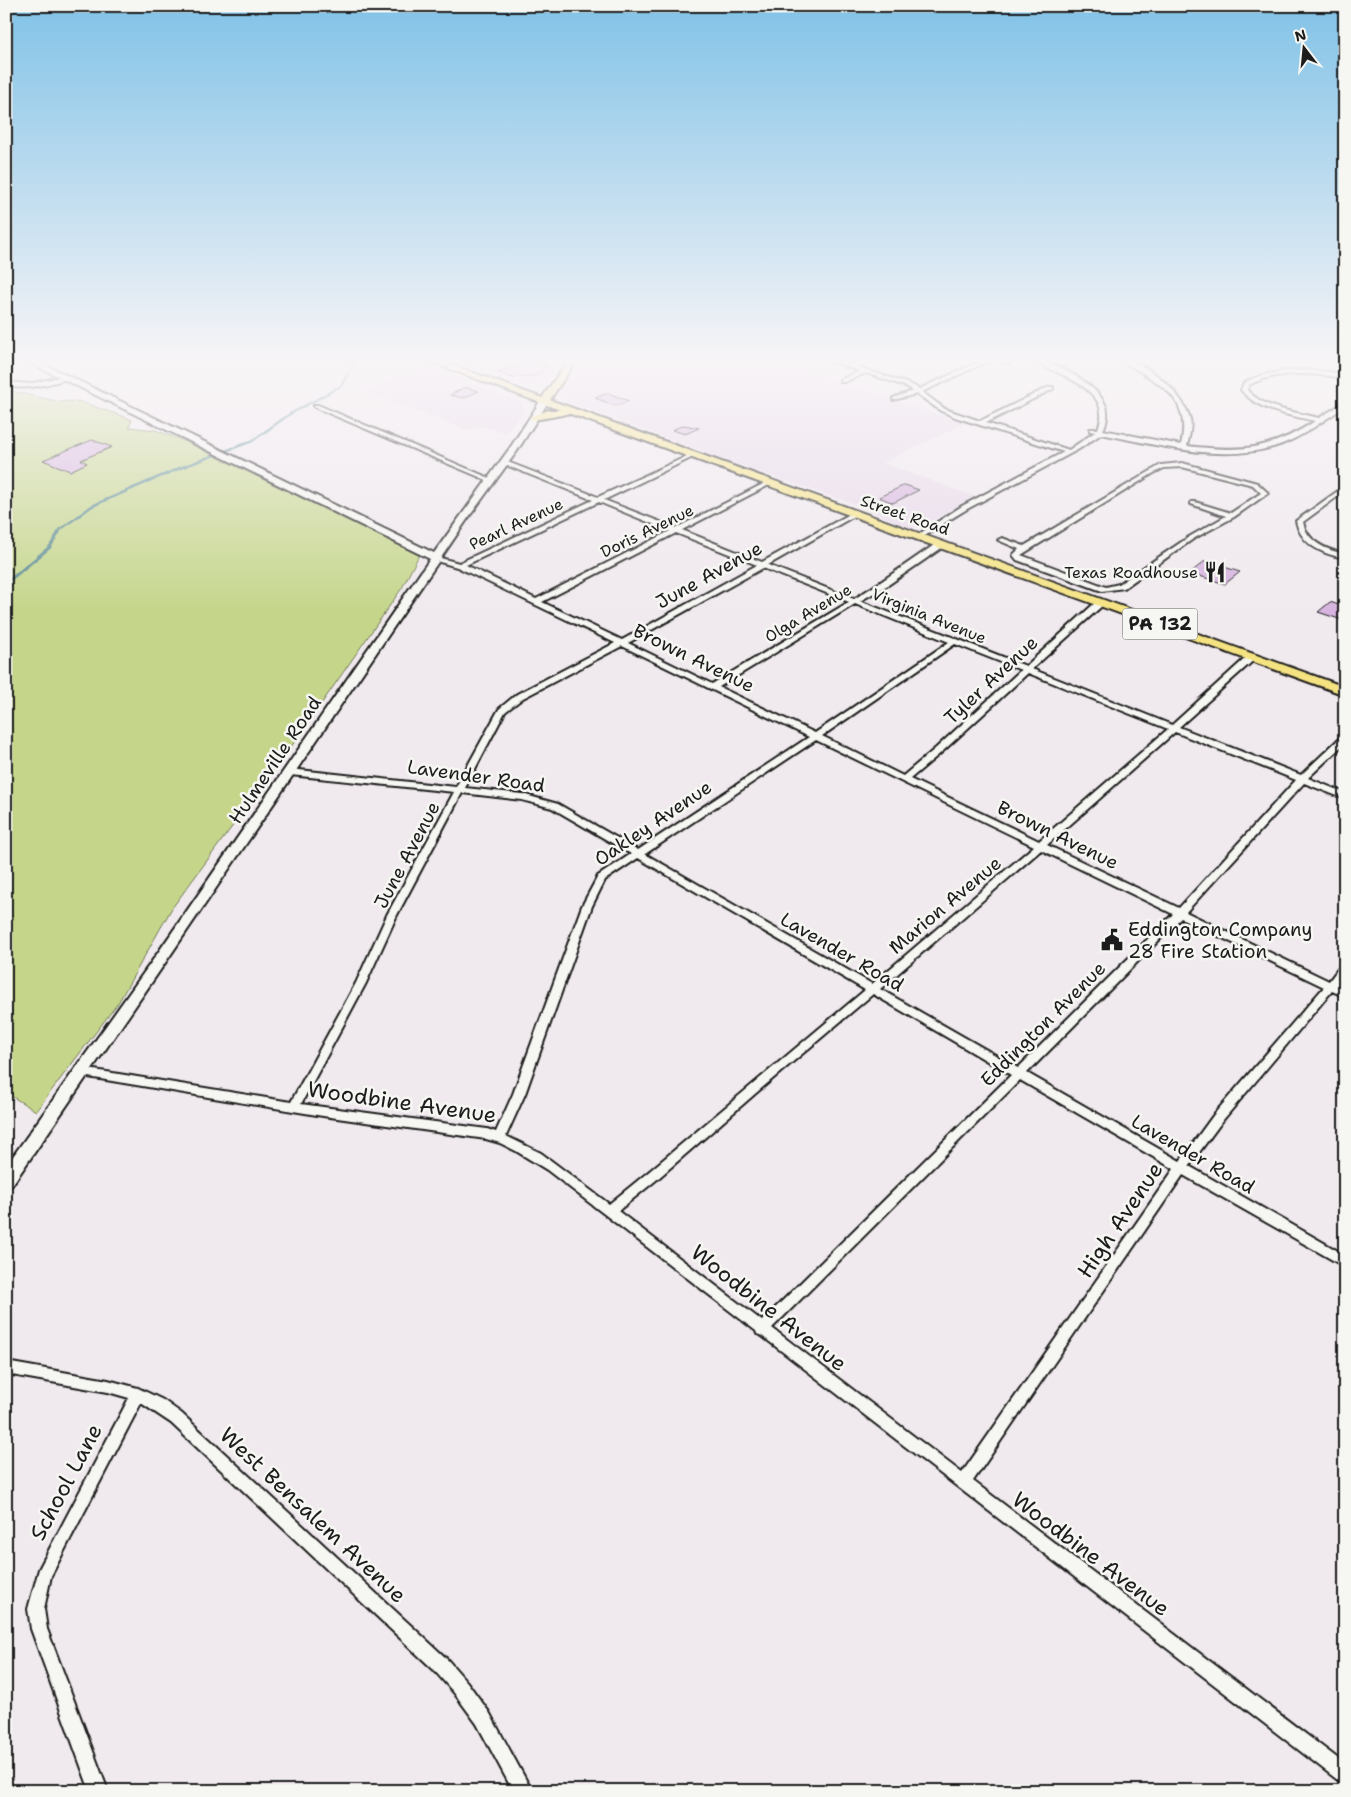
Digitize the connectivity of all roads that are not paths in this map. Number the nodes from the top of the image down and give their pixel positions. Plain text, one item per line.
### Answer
1 (198, 443) edge
2 (403, 443) edge
3 (516, 443) edge
4 (656, 443) edge
5 (1040, 443) edge
6 (1084, 443) edge
7 (1165, 443) edge
8 (1184, 443) edge
9 (1280, 443) edge
10 (1184, 446) junction
11 (1069, 452) junction
12 (692, 456) junction
13 (503, 462) junction
14 (490, 480) junction
15 (769, 483) junction
16 (1345, 488) edge
17 (599, 500) junction
18 (1192, 503) dead end
19 (854, 514) junction
20 (1232, 516) junction
21 (678, 531) junction
22 (918, 537) junction
23 (1002, 540) dead end
24 (940, 545) junction
25 (1024, 548) junction
26 (1345, 556) edge
27 (436, 558) junction
28 (762, 564) junction
29 (460, 565) junction
30 (854, 601) junction
31 (536, 602) junction
32 (1100, 603) junction
33 (955, 641) junction
34 (622, 643) junction
35 (1252, 657) junction
36 (1025, 669) junction
37 (713, 688) junction
38 (1345, 691) edge
39 (1176, 728) junction
40 (815, 737) junction
41 (1345, 738) edge
42 (290, 772) junction
43 (1302, 779) junction
44 (903, 780) junction
45 (460, 789) junction
46 (1345, 796) edge
47 (1042, 846) junction
48 (637, 853) junction
49 (1180, 913) junction
50 (1345, 968) edge
51 (1331, 986) junction
52 (873, 989) junction
53 (1345, 993) edge
54 (82, 1072) junction
55 (1019, 1073) junction
56 (294, 1108) junction
57 (500, 1137) junction
58 (1182, 1168) junction
59 (6, 1180) edge
60 (609, 1211) junction
61 (1345, 1262) edge
62 (762, 1330) junction
63 (6, 1368) edge
64 (138, 1394) junction
65 (962, 1482) junction
66 (1345, 1775) edge
67 (99, 1791) edge
68 (523, 1791) edge

1 - 27 main road, Brown Avenue
2 - 14 street
3 - 13 main road, Hulmeville Road
4 - 12 main road, Street Road / PA 132
5 - 11 street
6 - 11 street
7 - 10 street
8 - 10 street
9 - 10 street
11 - 22 street
12 - 15 main road, Street Road / PA 132
12 - 17 street, Pearl Avenue
13 - 14 main road, Hulmeville Road
13 - 17 street, Virginia Avenue
14 - 27 main road, Hulmeville Road
15 - 19 main road, Street Road / PA 132
15 - 21 street, Doris Avenue
16 - 26 street
17 - 21 street, Virginia Avenue
17 - 29 street, Pearl Avenue
18 - 20 street
19 - 22 main road, Street Road / PA 132
19 - 28 street, June Avenue
20 - 25 street
20 - 25 street
21 - 28 street, Virginia Avenue
21 - 31 street, Doris Avenue
22 - 24 main road, Street Road / PA 132
23 - 25 street
24 - 30 street, Olga Avenue
24 - 32 main road, Street Road / PA 132
27 - 29 street, Brown Avenue
27 - 42 main road, Hulmeville Road
28 - 30 street, Virginia Avenue
28 - 34 street, June Avenue
29 - 31 street, Brown Avenue
30 - 33 street, Virginia Avenue
30 - 37 street, Olga Avenue
31 - 34 street, Brown Avenue
32 - 35 main road, Street Road / PA 132
32 - 36 street, Tyler Avenue
33 - 36 street, Virginia Avenue
33 - 40 street, Oakley Avenue
34 - 37 street, Brown Avenue
34 - 45 street, June Avenue
35 - 38 main road, Street Road / PA 132
35 - 39 street, Marion Avenue
36 - 39 street, Virginia Avenue
36 - 44 street, Tyler Avenue
37 - 40 street, Brown Avenue
39 - 43 street, Virginia Avenue
39 - 47 street, Marion Avenue
40 - 44 street, Brown Avenue
40 - 48 street, Oakley Avenue
41 - 43 street, Eddington Avenue
42 - 45 street, Lavender Road
42 - 54 main road, Hulmeville Road
43 - 46 street, Virginia Avenue
43 - 49 street, Eddington Avenue
44 - 47 street, Brown Avenue
45 - 48 street, Lavender Road
45 - 56 street, June Avenue
47 - 49 street, Brown Avenue
47 - 52 street, Marion Avenue
48 - 52 street, Lavender Road
48 - 57 street, Oakley Avenue
49 - 51 street, Brown Avenue
49 - 55 street, Eddington Avenue
50 - 51 street, High Avenue
51 - 53 street, Brown Avenue
51 - 58 street, High Avenue
52 - 55 street, Lavender Road
52 - 60 street, Marion Avenue
54 - 56 street, Woodbine Avenue
54 - 59 main road, Hulmeville Road
55 - 58 street, Lavender Road
55 - 62 street, Eddington Avenue
56 - 57 street, Woodbine Avenue
57 - 60 street, Woodbine Avenue
58 - 61 street, Lavender Road
58 - 65 street, High Avenue
60 - 62 street, Woodbine Avenue
62 - 65 street, Woodbine Avenue
63 - 64 street, West Bensalem Avenue
64 - 67 street, School Lane
64 - 68 street, West Bensalem Avenue
65 - 66 street, Woodbine Avenue

